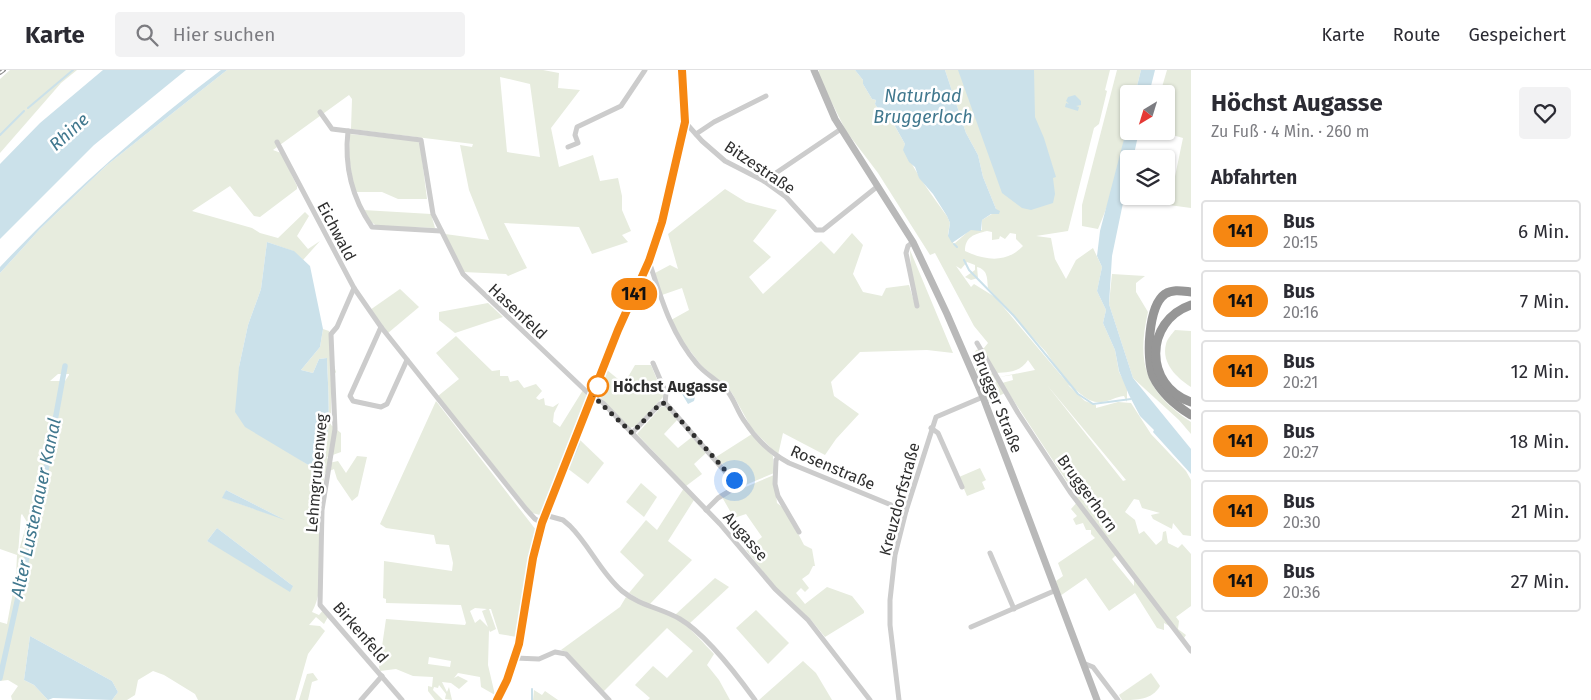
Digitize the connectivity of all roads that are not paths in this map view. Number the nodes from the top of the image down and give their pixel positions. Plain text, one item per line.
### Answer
1 (645, 70) edge
2 (682, 70) edge
3 (814, 70) edge
4 (766, 96) dead end
5 (320, 112) dead end
6 (685, 122) junction
7 (841, 129) junction
8 (348, 131) junction
9 (696, 134) junction
10 (277, 142) dead end
11 (568, 147) dead end
12 (764, 181) junction
13 (878, 186) junction
14 (441, 231) junction
15 (913, 242) junction
16 (649, 261) junction
17 (354, 288) junction
18 (1191, 292) edge
19 (1191, 305) edge
20 (917, 306) dead end
21 (381, 328) junction
22 (977, 343) dead end
23 (407, 360) junction
24 (653, 363) dead end
25 (594, 397) junction
26 (983, 397) junction
27 (1191, 402) edge
28 (665, 403) junction
29 (1191, 415) edge
30 (931, 428) junction
31 (632, 433) junction
32 (778, 457) junction
33 (962, 487) dead end
34 (706, 510) junction
35 (906, 511) junction
36 (546, 515) junction
37 (542, 523) junction
38 (800, 532) dead end
39 (990, 553) dead end
40 (1054, 591) junction
41 (320, 605) joint
42 (1014, 609) junction
43 (971, 627) dead end
44 (1191, 651) edge
45 (515, 658) junction
46 (1083, 663) junction
47 (382, 676) junction
48 (361, 700) edge
49 (402, 700) edge
50 (497, 700) edge
51 (610, 700) edge
52 (756, 700) edge
53 (870, 700) edge
54 (899, 700) edge
55 (1097, 700) edge
56 (1118, 700) edge

1 - 11 street
2 - 6 street
3 - 7 main road, Brugger Straße
4 - 9 street, Bitzestraße
5 - 8 street, Hasenfeld
6 - 9 street, Bitzestraße
6 - 16 street
7 - 12 street
7 - 13 main road, Brugger Straße
8 - 14 street, Hasenfeld
8 - 14 street
9 - 12 street, Bitzestraße
10 - 17 street, Eichwald
12 - 13 street, Bitzestraße
13 - 15 main road, Brugger Straße
14 - 25 street, Hasenfeld
15 - 20 street
15 - 26 main road, Brugger Straße
16 - 25 street
16 - 32 street, Rosenstraße
17 - 21 street, Eichwald
17 - 41 street, Lehmgrubenweg
18 - 29 highway
19 - 27 highway
21 - 23 street, Eichwald
21 - 23 street
22 - 44 street, Bruggerhorn
23 - 37 street, Eichwald
24 - 28 street
25 - 31 street, Augasse
25 - 36 street
26 - 30 street, Kreuzdorfstraße
26 - 40 main road, Brugger Straße
28 - 31 street
28 - 34 street
30 - 33 street
30 - 35 street, Kreuzdorfstraße
31 - 34 street, Augasse
32 - 35 street, Rosenstraße
32 - 38 street, Rosenstraße
34 - 53 street, Augasse
35 - 54 street, Kreuzdorfstraße
36 - 37 street
36 - 52 street
37 - 45 street
39 - 42 street
40 - 42 street
40 - 46 main road, Brugger Straße
41 - 47 street, Birkenfeld
42 - 43 street
45 - 50 street
45 - 51 street
46 - 55 main road, Brugger Straße
46 - 56 street
47 - 48 street, Birkenfeld
47 - 49 street, Birkenfeld

